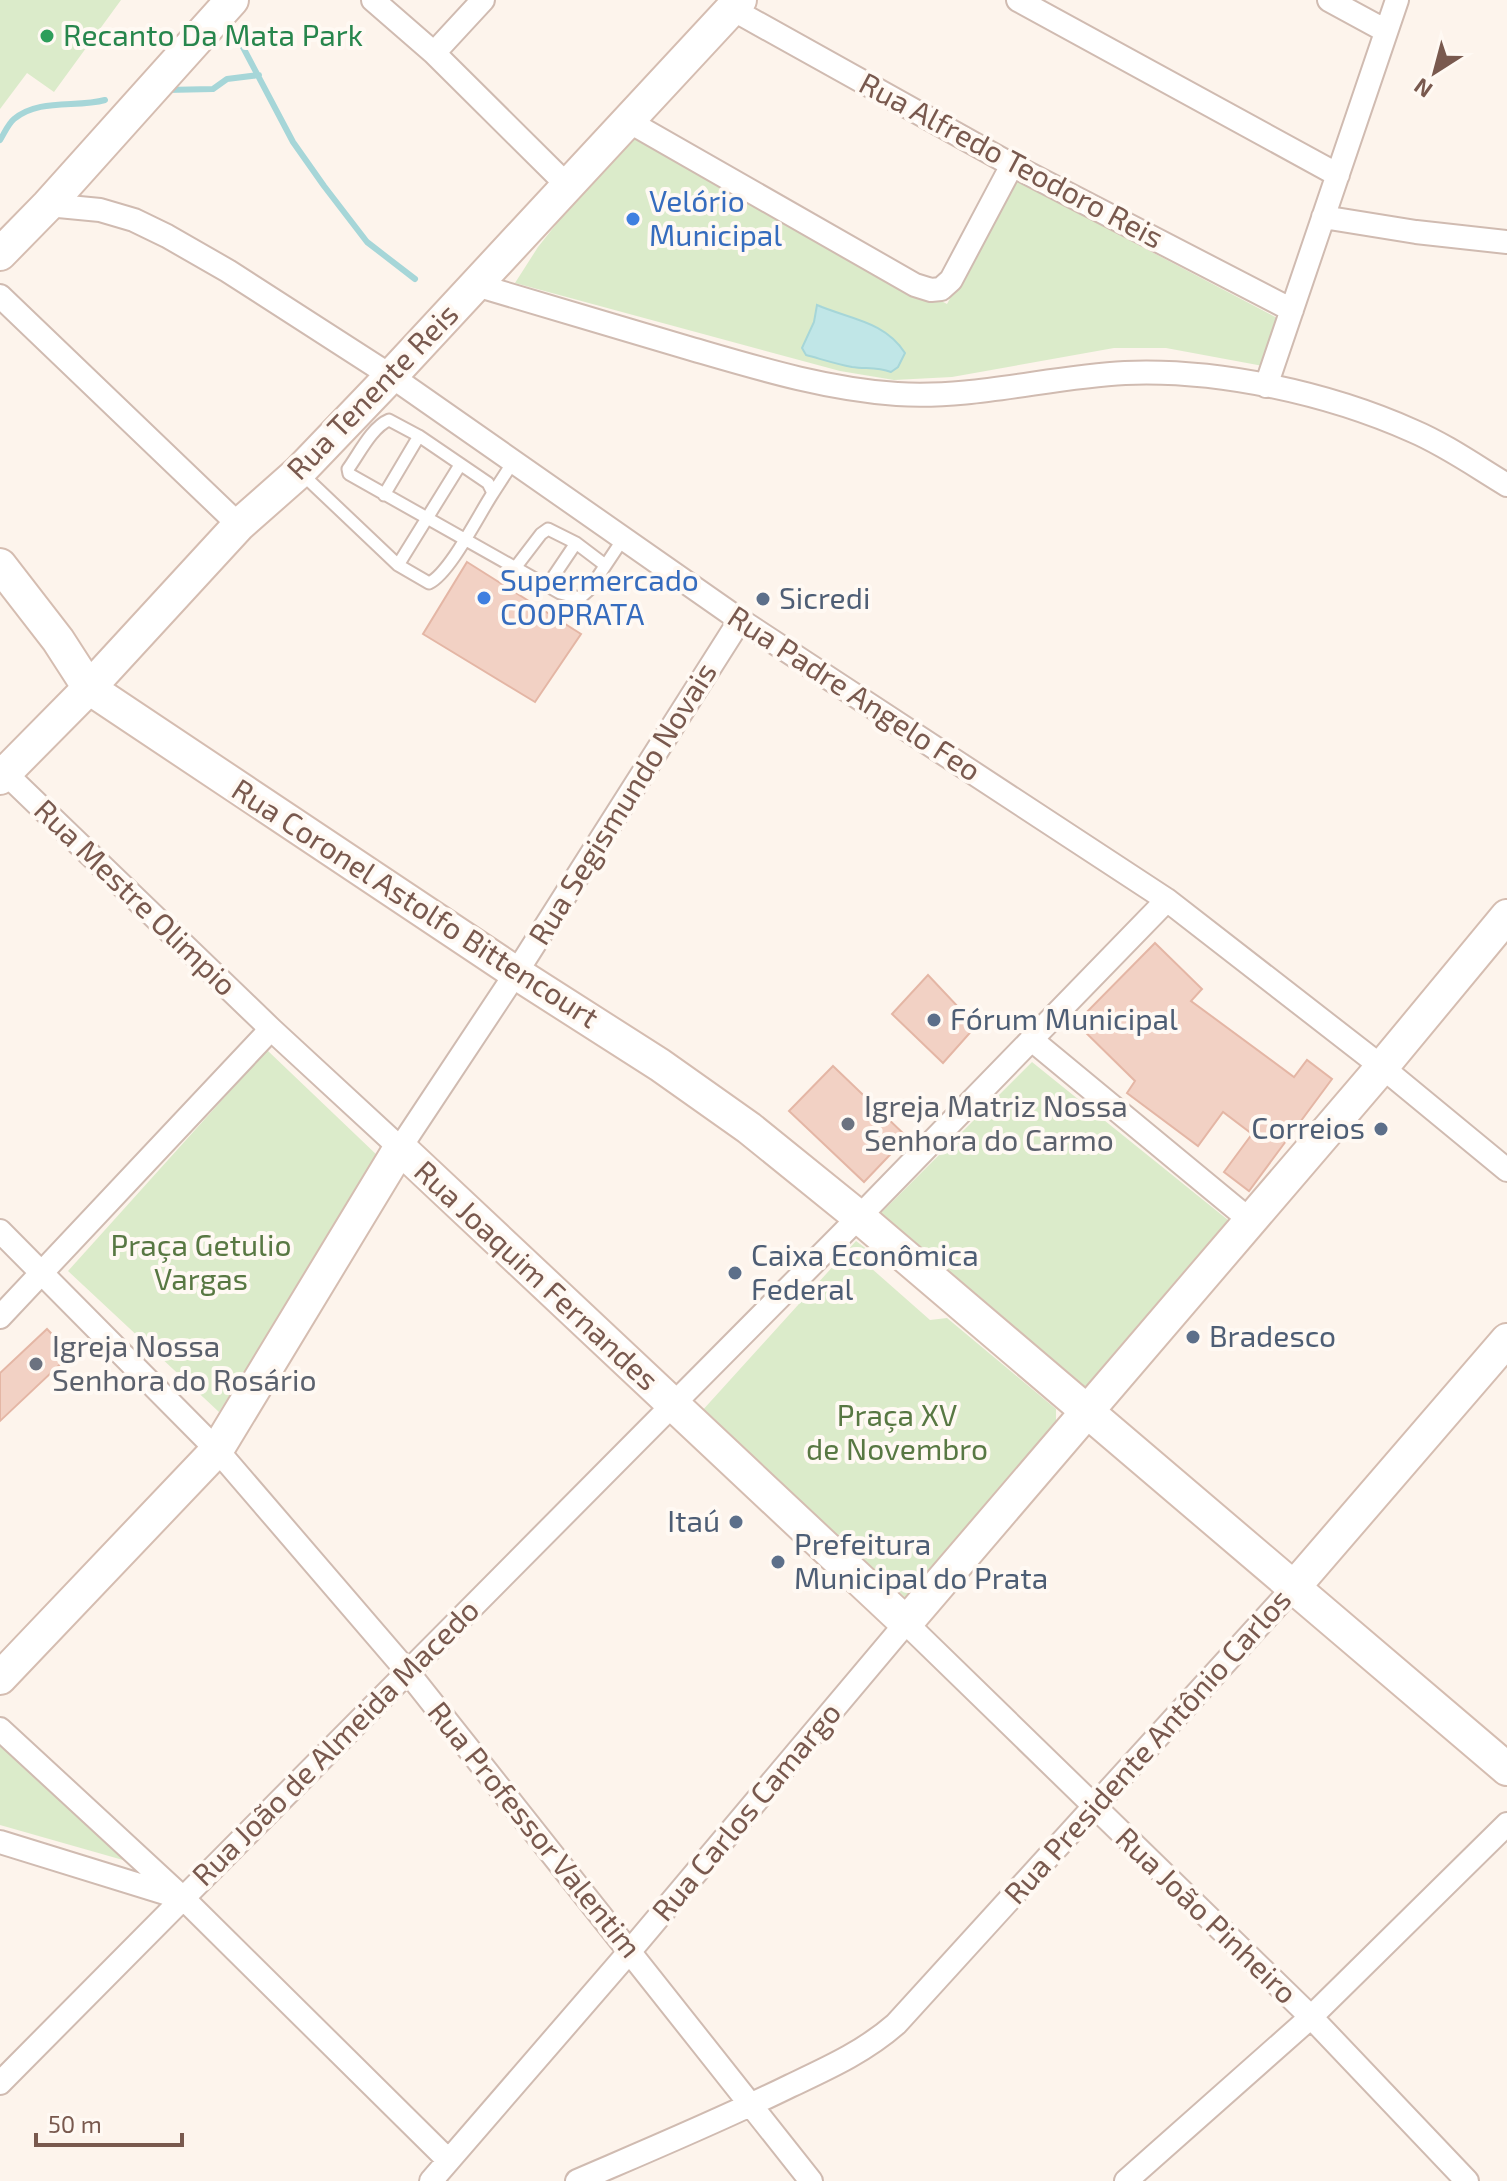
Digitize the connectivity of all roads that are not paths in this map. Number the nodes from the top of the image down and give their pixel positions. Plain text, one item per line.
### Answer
1 (232, 0) edge
2 (373, 0) edge
3 (483, 0) edge
4 (1018, 0) edge
5 (1329, 0) edge
6 (1397, 0) edge
7 (736, 4) edge
8 (1386, 31) junction
9 (434, 53) junction
10 (628, 121) junction
11 (1012, 165) junction
12 (1338, 175) junction
13 (568, 186) junction
14 (48, 205) junction
15 (1323, 217) junction
16 (1507, 242) edge
17 (0, 254) edge
18 (476, 285) junction
19 (0, 296) edge
20 (1292, 310) junction
21 (391, 376) junction
22 (1266, 386) junction
23 (419, 436) junction
24 (513, 462) junction
25 (460, 465) junction
26 (299, 472) junction
27 (1507, 485) edge
28 (493, 493) junction
29 (384, 495) junction
30 (428, 519) junction
31 (239, 525) junction
32 (465, 539) junction
33 (623, 539) junction
34 (576, 543) junction
35 (0, 565) edge
36 (398, 565) junction
37 (605, 565) junction
38 (515, 568) junction
39 (547, 586) junction
40 (740, 620) junction
41 (89, 688) junction
42 (2, 773) edge
43 (1167, 900) junction
44 (1507, 916) edge
45 (516, 973) junction
46 (271, 1029) junction
47 (1032, 1040) junction
48 (1382, 1067) junction
49 (400, 1148) junction
50 (1507, 1170) edge
51 (859, 1217) junction
52 (1251, 1221) junction
53 (0, 1231) edge
54 (43, 1273) junction
55 (0, 1317) edge
56 (1507, 1340) edge
57 (672, 1404) junction
58 (1088, 1411) junction
59 (217, 1450) junction
60 (1294, 1587) junction
61 (906, 1623) junction
62 (407, 1671) junction
63 (0, 1678) edge
64 (0, 1729) edge
65 (1507, 1769) edge
66 (1092, 1807) junction
67 (1507, 1824) edge
68 (0, 1842) edge
69 (183, 1898) junction
70 (630, 1951) junction
71 (1311, 2017) junction
72 (0, 2083) edge
73 (751, 2105) junction
74 (448, 2160) junction
75 (431, 2181) edge
76 (577, 2181) edge
77 (811, 2181) edge
78 (1126, 2181) edge
79 (1467, 2181) edge

1 - 14 street
2 - 9 street
3 - 9 street
4 - 12 street
5 - 8 street
6 - 8 street
7 - 10 street, Rua Tenente Reis
7 - 11 street, Rua Alfredo Teodoro Reis
8 - 12 street
9 - 13 street
10 - 11 street
10 - 13 street, Rua Tenente Reis
11 - 20 street, Rua Alfredo Teodoro Reis
12 - 15 street
13 - 18 street, Rua Tenente Reis
14 - 17 street
14 - 21 street, Rua Padre Angelo Feo
15 - 16 street
15 - 20 street
18 - 21 street, Rua Tenente Reis
18 - 22 street
19 - 31 street
20 - 22 street
21 - 24 street, Rua Padre Angelo Feo
21 - 26 street, Rua Tenente Reis
22 - 27 street
23 - 25 lane
23 - 29 lane
23 - 29 lane
24 - 28 lane
24 - 33 street, Rua Padre Angelo Feo
25 - 28 lane
25 - 30 lane
26 - 31 street, Rua Tenente Reis
26 - 36 lane
28 - 32 lane
29 - 30 lane
30 - 32 lane
30 - 36 lane
31 - 41 street, Rua Tenente Reis
32 - 36 lane
32 - 38 lane
33 - 37 lane
33 - 40 street, Rua Padre Angelo Feo
34 - 37 lane
34 - 38 lane
34 - 39 lane
35 - 41 street, Rua Coronel Astolfo Bittencourt
37 - 39 lane
38 - 39 lane
40 - 43 street, Rua Padre Angelo Feo
40 - 45 street, Rua Segismundo Novais
41 - 42 street, Rua Tenente Reis
41 - 45 street, Rua Coronel Astolfo Bittencourt
42 - 46 street, Rua Mestre Olimpio
43 - 47 street
43 - 48 street
44 - 48 street
45 - 49 street, Rua Segismundo Novais
45 - 51 street, Rua Coronel Astolfo Bittencourt
46 - 49 street, Rua Mestre Olimpio
46 - 54 street
47 - 51 street
47 - 52 street
48 - 50 street
48 - 52 street
49 - 57 street, Rua Joaquim Fernandes
49 - 59 street
51 - 57 street
51 - 58 street
52 - 58 street
53 - 54 street, Rua Professor Valentim
54 - 55 street
54 - 59 street, Rua Professor Valentim
56 - 60 street, Rua Presidente Antônio Carlos
57 - 61 street
57 - 62 street, Rua João de Almeida Macedo
58 - 60 street
58 - 61 street
59 - 62 street, Rua Professor Valentim
59 - 63 street
60 - 65 street
60 - 66 street, Rua Presidente Antônio Carlos
61 - 66 street, Rua João Pinheiro
61 - 70 street, Rua Carlos Camargo
62 - 69 street, Rua João de Almeida Macedo
62 - 70 street, Rua Professor Valentim
64 - 69 street
66 - 71 street, Rua João Pinheiro
66 - 73 street, Rua Presidente Antônio Carlos
67 - 71 street
68 - 69 street
69 - 72 street, Rua João de Almeida Macedo
69 - 74 street
70 - 73 street, Rua Professor Valentim
70 - 74 street, Rua Carlos Camargo
71 - 78 street
71 - 79 street, Rua João Pinheiro
73 - 76 street, Rua Presidente Antônio Carlos
73 - 77 street, Rua Professor Valentim
74 - 75 street, Rua Carlos Camargo

